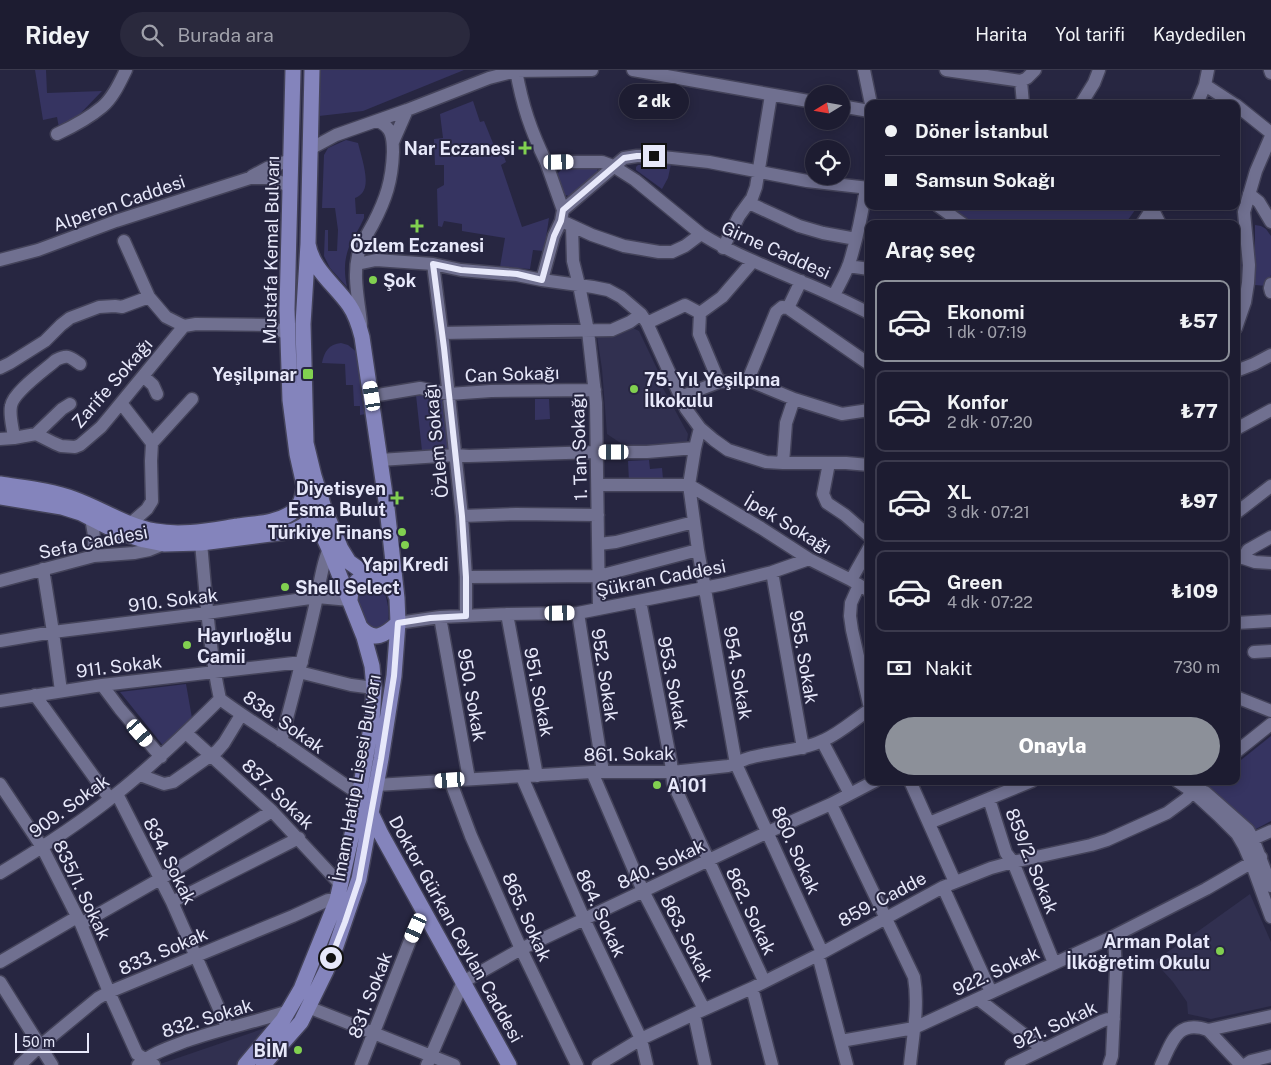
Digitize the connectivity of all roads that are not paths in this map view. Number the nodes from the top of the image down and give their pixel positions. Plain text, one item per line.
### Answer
1 (126, 70) edge
2 (293, 70) edge
3 (312, 70) edge
4 (592, 70) edge
5 (633, 70) edge
6 (864, 70) edge
7 (946, 70) edge
8 (1035, 70) edge
9 (1099, 70) edge
10 (1208, 70) edge
11 (516, 71) edge
12 (1021, 81) junction
13 (1205, 85) junction
14 (771, 95) junction
15 (870, 100) edge
16 (1023, 100) edge
17 (1083, 100) edge
18 (1199, 100) edge
19 (1229, 100) edge
20 (805, 101) edge
21 (850, 108) edge
22 (1240, 108) edge
23 (407, 110) junction
24 (865, 110) edge
25 (311, 118) junction
26 (377, 121) junction
27 (1271, 133) edge
28 (57, 134) dead end
29 (336, 135) junction
30 (1271, 136) edge
31 (393, 142) junction
32 (310, 149) junction
33 (291, 160) junction
34 (546, 162) junction
35 (613, 166) junction
36 (758, 172) junction
37 (250, 178) junction
38 (865, 188) edge
39 (291, 190) junction
40 (1250, 194) junction
41 (865, 198) edge
42 (748, 203) junction
43 (944, 210) edge
44 (1244, 212) junction
45 (565, 219) junction
46 (957, 220) edge
47 (1239, 220) edge
48 (1271, 222) edge
49 (701, 234) junction
50 (856, 239) junction
51 (124, 241) dead end
52 (364, 242) junction
53 (308, 244) junction
54 (723, 248) junction
55 (0, 260) edge
56 (376, 260) junction
57 (752, 261) junction
58 (357, 264) junction
59 (433, 264) junction
60 (848, 266) junction
61 (865, 268) edge
62 (542, 280) junction
63 (801, 282) junction
64 (1271, 284) edge
65 (579, 285) junction
66 (1271, 292) edge
67 (834, 295) junction
68 (288, 296) junction
69 (149, 297) junction
70 (788, 308) junction
71 (865, 311) edge
72 (700, 313) junction
73 (1240, 316) edge
74 (644, 318) junction
75 (269, 325) junction
76 (184, 326) junction
77 (588, 331) junction
78 (442, 332) junction
79 (289, 335) junction
80 (362, 337) junction
81 (1271, 355) edge
82 (865, 361) edge
83 (80, 364) dead end
84 (0, 368) edge
85 (1240, 369) edge
86 (143, 376) junction
87 (748, 380) junction
88 (719, 382) junction
89 (595, 390) junction
90 (157, 394) dead end
91 (449, 394) junction
92 (372, 396) junction
93 (680, 397) junction
94 (794, 399) junction
95 (192, 400) dead end
96 (121, 403) junction
97 (70, 404) dead end
98 (1271, 410) edge
99 (865, 411) edge
100 (700, 428) junction
101 (1240, 428) edge
102 (36, 434) junction
103 (14, 438) junction
104 (0, 439) edge
105 (152, 443) junction
106 (695, 448) junction
107 (598, 452) junction
108 (455, 455) junction
109 (380, 460) junction
110 (783, 463) junction
111 (829, 463) junction
112 (865, 465) edge
113 (0, 484) edge
114 (689, 484) junction
115 (598, 485) junction
116 (1271, 486) edge
117 (304, 487) junction
118 (0, 497) edge
119 (323, 504) junction
120 (1240, 510) edge
121 (598, 515) junction
122 (462, 516) junction
123 (91, 518) junction
124 (315, 519) junction
125 (694, 522) junction
126 (130, 524) junction
127 (292, 531) junction
128 (865, 532) edge
129 (1271, 536) edge
130 (200, 538) junction
131 (164, 544) junction
132 (599, 544) junction
133 (329, 549) junction
134 (698, 550) junction
135 (94, 556) junction
136 (1240, 557) edge
137 (1240, 558) edge
138 (809, 559) junction
139 (865, 563) edge
140 (1271, 564) edge
141 (43, 569) junction
142 (772, 572) junction
143 (377, 576) junction
144 (599, 576) junction
145 (466, 577) junction
146 (0, 581) edge
147 (859, 586) edge
148 (705, 588) junction
149 (318, 597) junction
150 (397, 598) junction
151 (350, 600) junction
152 (640, 601) junction
153 (600, 609) junction
154 (207, 613) junction
155 (578, 613) junction
156 (507, 614) junction
157 (466, 616) junction
158 (440, 617) junction
159 (1271, 621) edge
160 (398, 623) junction
161 (1240, 623) edge
162 (360, 628) junction
163 (53, 632) junction
164 (0, 641) edge
165 (1254, 652) dead end
166 (1271, 652) edge
167 (372, 666) junction
168 (301, 667) junction
169 (215, 673) junction
170 (394, 676) junction
171 (102, 685) junction
172 (865, 687) edge
173 (374, 688) junction
174 (61, 691) junction
175 (35, 695) junction
176 (220, 699) junction
177 (1240, 699) edge
178 (0, 701) edge
179 (1271, 711) edge
180 (865, 713) edge
181 (241, 715) junction
182 (1271, 724) edge
183 (186, 732) junction
184 (281, 741) junction
185 (822, 741) junction
186 (802, 748) junction
187 (1240, 749) edge
188 (212, 756) junction
189 (161, 757) junction
190 (736, 764) junction
191 (598, 772) junction
192 (672, 772) junction
193 (140, 775) junction
194 (537, 776) junction
195 (522, 777) junction
196 (469, 779) junction
197 (450, 780) junction
198 (0, 785) edge
199 (376, 785) junction
200 (867, 785) edge
201 (912, 785) edge
202 (1022, 785) edge
203 (1196, 785) edge
204 (359, 794) junction
205 (850, 794) junction
206 (114, 797) junction
207 (989, 799) junction
208 (831, 804) junction
209 (272, 811) junction
210 (371, 811) junction
211 (929, 823) junction
212 (1271, 831) edge
213 (768, 832) junction
214 (299, 838) junction
215 (1253, 839) junction
216 (366, 846) junction
217 (42, 847) junction
218 (392, 854) junction
219 (1256, 860) junction
220 (708, 861) junction
221 (1013, 862) junction
222 (0, 873) edge
223 (160, 879) junction
224 (949, 884) junction
225 (341, 885) junction
226 (1271, 886) edge
227 (643, 891) junction
228 (337, 900) junction
229 (172, 902) junction
230 (424, 911) junction
231 (886, 917) junction
232 (1271, 917) edge
233 (584, 919) junction
234 (79, 920) junction
235 (1114, 936) junction
236 (521, 949) junction
237 (820, 953) junction
238 (195, 956) junction
239 (0, 962) edge
240 (1054, 963) junction
241 (764, 981) junction
242 (0, 982) edge
243 (464, 982) junction
244 (752, 988) junction
245 (109, 992) junction
246 (991, 992) junction
247 (978, 999) junction
248 (308, 1008) junction
249 (289, 1011) junction
250 (699, 1012) junction
251 (1271, 1016) edge
252 (1114, 1019) junction
253 (227, 1028) junction
254 (914, 1028) junction
255 (1208, 1030) junction
256 (374, 1033) junction
257 (641, 1039) junction
258 (841, 1041) junction
259 (40, 1046) junction
260 (1044, 1050) junction
261 (1271, 1056) edge
262 (429, 1060) edge
263 (146, 1063) edge
264 (20, 1065) edge
265 (52, 1065) edge
266 (245, 1065) edge
267 (263, 1065) edge
268 (362, 1065) edge
269 (454, 1065) edge
270 (509, 1065) edge
271 (576, 1065) edge
272 (598, 1065) edge
273 (647, 1065) edge
274 (706, 1065) edge
275 (772, 1065) edge
276 (847, 1065) edge
277 (910, 1065) edge
278 (1011, 1065) edge
279 (1109, 1065) edge
280 (1161, 1065) edge
281 (1241, 1065) edge
282 (1245, 1065) edge

1 - 28 street
2 - 33 main road, Mustafa Kemal Bulvarı
3 - 25 main road, Mustafa Kemal Bulvarı
4 - 11 street
5 - 14 street
6 - 15 street
7 - 12 street
8 - 12 street
9 - 17 street
10 - 13 street
11 - 23 street
11 - 34 street
12 - 16 street
13 - 18 street
13 - 19 street
14 - 20 street
14 - 36 street
21 - 24 street
22 - 27 street
23 - 26 street
23 - 31 street
25 - 29 street
25 - 32 main road, Mustafa Kemal Bulvarı
26 - 29 street
26 - 31 street
29 - 32 street
30 - 40 street
31 - 52 street
32 - 33 main road
32 - 53 main road, Mustafa Kemal Bulvarı
33 - 37 street
33 - 39 main road, Mustafa Kemal Bulvarı
34 - 35 street, Girne Caddesi
34 - 45 street, 1. Tan Sokağı
35 - 36 street
35 - 45 street
35 - 49 street, Girne Caddesi
36 - 38 street
36 - 42 street
37 - 39 street
37 - 55 street, Alperen Caddesi
39 - 68 main road, Mustafa Kemal Bulvarı
40 - 44 street
40 - 48 street
41 - 50 street
42 - 50 street
42 - 54 street
43 - 46 street
44 - 47 street
44 - 73 street
45 - 49 street
45 - 62 street
45 - 65 street, 1. Tan Sokağı
49 - 54 street, Girne Caddesi
50 - 60 street
51 - 69 street
52 - 56 street
52 - 58 street
53 - 80 main road, Mustafa Kemal Bulvarı
53 - 119 main road, Mustafa Kemal Bulvarı
54 - 57 street, Girne Caddesi
56 - 58 street
56 - 59 street
57 - 63 street, Girne Caddesi
57 - 72 street
58 - 80 street
59 - 62 street
59 - 78 street, Özlem Sokağı
60 - 61 street
60 - 67 street
62 - 65 street
63 - 67 street, Girne Caddesi
63 - 70 street
64 - 66 street
65 - 74 street
65 - 77 street, 1. Tan Sokağı
67 - 71 street, Girne Caddesi
68 - 75 street
68 - 79 main road, Mustafa Kemal Bulvarı
69 - 76 street
69 - 84 street
70 - 82 street
70 - 87 street
72 - 74 street
72 - 88 street
74 - 77 street
74 - 93 street
75 - 76 street
75 - 79 street
76 - 86 street, Zarife Sokağı
77 - 78 street
77 - 89 street, 1. Tan Sokağı
78 - 91 street, Özlem Sokağı
79 - 117 main road, Mustafa Kemal Bulvarı
80 - 92 main road, Mustafa Kemal Bulvarı
81 - 85 street
83 - 103 street
86 - 90 street
86 - 96 street, Zarife Sokağı
87 - 88 street
87 - 94 street
88 - 93 street
89 - 91 street, Can Sokağı
89 - 107 street, 1. Tan Sokağı
91 - 92 street, Can Sokağı
91 - 108 street, Özlem Sokağı
92 - 109 main road, Mustafa Kemal Bulvarı
93 - 100 street
94 - 99 street
94 - 110 street
95 - 105 street
96 - 102 street, Zarife Sokağı
96 - 105 street
97 - 102 street
98 - 101 street
100 - 106 street, 954. Sokak
100 - 110 street
102 - 103 street
103 - 104 street
105 - 126 street
106 - 107 street
106 - 114 street, 954. Sokak
107 - 108 street
107 - 115 street, 1. Tan Sokağı
108 - 109 street
108 - 122 street, Özlem Sokağı
109 - 150 main road, Mustafa Kemal Bulvarı
110 - 111 street
111 - 112 street
111 - 128 street
113 - 126 main road
114 - 115 street
114 - 125 street, 954. Sokak
114 - 138 street, İpek Sokağı
115 - 121 street, 1. Tan Sokağı
116 - 120 street
117 - 124 main road, Mustafa Kemal Bulvarı
117 - 130 main road
118 - 123 main road
119 - 124 main road
119 - 143 main road, Mustafa Kemal Bulvarı
121 - 122 street
121 - 132 street, 1. Tan Sokağı
122 - 145 street, Özlem Sokağı
123 - 131 main road
123 - 135 street
124 - 127 main road
124 - 133 main road, Mustafa Kemal Bulvarı
125 - 132 street
125 - 134 street, 954. Sokak
126 - 130 main road
127 - 130 main road
127 - 133 main road
129 - 136 street
130 - 131 main road
130 - 154 street, 838. Sokak
131 - 135 street, Sefa Caddesi
132 - 144 street, 1. Tan Sokağı
133 - 149 street
133 - 151 main road, Mustafa Kemal Bulvarı
134 - 144 street
134 - 148 street, 954. Sokak
135 - 141 street, Sefa Caddesi
137 - 140 street
138 - 142 street, Şükran Caddesi
138 - 147 street, İpek Sokağı
139 - 147 street
141 - 146 street, Sefa Caddesi
141 - 163 street
142 - 148 street, Şükran Caddesi
142 - 186 street, 955. Sokak
143 - 150 main road, Mustafa Kemal Bulvarı
143 - 151 main road
144 - 145 street
144 - 153 street, 1. Tan Sokağı
145 - 157 street, Özlem Sokağı
147 - 172 street
148 - 152 street, Şükran Caddesi
148 - 190 street, 954. Sokak
149 - 151 street, 910. Sokak
149 - 154 street, 910. Sokak
149 - 168 street
150 - 160 main road
151 - 162 main road, Mustafa Kemal Bulvarı
152 - 153 street, Şükran Caddesi
152 - 192 street, 953. Sokak
153 - 155 street, Şükran Caddesi
154 - 163 street, 910. Sokak
154 - 169 street, 838. Sokak
155 - 156 street, Şükran Caddesi
155 - 191 street, 952. Sokak
156 - 157 street, Şükran Caddesi
156 - 194 street, 951. Sokak
157 - 158 street, Şükran Caddesi
158 - 160 street, Şükran Caddesi
158 - 196 street, 950. Sokak
159 - 161 street
160 - 162 main road
160 - 170 main road, İmam Hatip Lisesi Bulvarı
162 - 167 main road, İmam Hatip Lisesi Bulvarı
163 - 164 street, 910. Sokak
163 - 174 street
165 - 166 street
167 - 170 main road
167 - 173 main road, İmam Hatip Lisesi Bulvarı
168 - 169 street, 911. Sokak
168 - 173 street, 911. Sokak
168 - 184 street
169 - 171 street, 911. Sokak
169 - 176 street, 838. Sokak
170 - 199 main road, İmam Hatip Lisesi Bulvarı
171 - 174 street, 911. Sokak
171 - 189 street
173 - 204 main road, İmam Hatip Lisesi Bulvarı
174 - 175 street, 911. Sokak
175 - 178 street, 911. Sokak
175 - 206 street, 834. Sokak
176 - 181 street, 838. Sokak
176 - 183 street, 909. Sokak
177 - 179 street
180 - 185 street, 861. Sokak
181 - 184 street, 838. Sokak
181 - 188 street
182 - 187 street
183 - 188 street, 837. Sokak
183 - 189 street, 909. Sokak
184 - 204 street, 838. Sokak
185 - 186 street, 861. Sokak
185 - 205 street
186 - 190 street, 861. Sokak
188 - 193 street
188 - 209 street, 837. Sokak
189 - 193 street, 909. Sokak
190 - 192 street, 861. Sokak
190 - 213 street, 860. Sokak
191 - 192 street, 861. Sokak
191 - 194 street, 861. Sokak
191 - 227 street, 863. Sokak
192 - 220 street, 862. Sokak
193 - 206 street, 909. Sokak
194 - 195 street, 861. Sokak
195 - 196 street, 861. Sokak
195 - 233 street, 864. Sokak
196 - 197 street, 861. Sokak
197 - 199 street, 861. Sokak
197 - 236 street, 865. Sokak
198 - 217 street, 835/1. Sokak
199 - 210 main road, İmam Hatip Lisesi Bulvarı
200 - 205 street, 840. Sokak
201 - 211 street
202 - 207 street
203 - 215 street
203 - 219 street
203 - 221 street, 859. Cadde
204 - 225 main road, İmam Hatip Lisesi Bulvarı
205 - 208 street, 840. Sokak
206 - 217 street, 909. Sokak
206 - 223 street, 834. Sokak
207 - 211 street
207 - 221 street, 859/2. Sokak
208 - 213 street, 840. Sokak
208 - 231 street
209 - 214 street, 837. Sokak
209 - 223 street
210 - 216 main road, İmam Hatip Lisesi Bulvarı
210 - 218 main road, Doktor Gürkan Ceylan Caddesi
211 - 224 street
212 - 215 street
213 - 220 street, 840. Sokak
213 - 237 street, 860. Sokak
214 - 225 street, 837. Sokak
214 - 229 street
215 - 219 street
216 - 218 main road
216 - 248 main road, İmam Hatip Lisesi Bulvarı
217 - 222 street, 909. Sokak
217 - 234 street, 835/1. Sokak
218 - 230 main road, Doktor Gürkan Ceylan Caddesi
219 - 226 street
219 - 232 street
219 - 235 street, 922. Sokak
220 - 227 street, 840. Sokak
220 - 241 street, 862. Sokak
221 - 224 street, 859. Cadde
221 - 240 street, 859/2. Sokak
223 - 229 street, 834. Sokak
223 - 234 street
224 - 231 street, 859. Cadde
224 - 246 street
225 - 228 main road, İmam Hatip Lisesi Bulvarı
227 - 233 street, 840. Sokak
227 - 250 street, 863. Sokak
228 - 238 street, 833. Sokak
228 - 249 main road, İmam Hatip Lisesi Bulvarı
229 - 238 street, 834. Sokak
230 - 243 main road, Doktor Gürkan Ceylan Caddesi
230 - 256 street, 831. Sokak
231 - 237 street, 859. Cadde
231 - 254 street
233 - 236 street, 840. Sokak
233 - 257 street, 864. Sokak
234 - 239 street
234 - 245 street, 835/1. Sokak
235 - 240 street, 922. Sokak
235 - 252 street
236 - 243 street, 840. Sokak
236 - 271 street, 865. Sokak
237 - 241 street, 859. Cadde
237 - 258 street, 860. Sokak
238 - 245 street, 833. Sokak
238 - 253 street, 834. Sokak
240 - 246 street, 922. Sokak
241 - 244 street, 859. Cadde
242 - 259 street
243 - 262 street
243 - 270 main road, Doktor Gürkan Ceylan Caddesi
244 - 250 street, 859. Cadde
244 - 275 street
245 - 259 street, 833. Sokak
245 - 263 street, 835/1. Sokak
246 - 247 street, 922. Sokak
247 - 254 street, 922. Sokak
247 - 260 street
248 - 256 street
248 - 267 main road, İmam Hatip Lisesi Bulvarı
249 - 253 street, 832. Sokak
249 - 266 main road, İmam Hatip Lisesi Bulvarı
250 - 257 street, 859. Cadde
250 - 274 street, 863. Sokak
251 - 255 street
252 - 260 street, 921. Sokak
252 - 279 street
253 - 263 street, 832. Sokak
254 - 258 street, 922. Sokak
254 - 277 street
255 - 280 street
255 - 281 street
256 - 262 street
256 - 268 street, 831. Sokak
257 - 272 street, 859. Cadde
257 - 273 street, 864. Sokak
258 - 276 street, 860. Sokak
259 - 264 street, 833. Sokak
259 - 265 street
260 - 278 street, 921. Sokak
261 - 282 street
262 - 269 street

